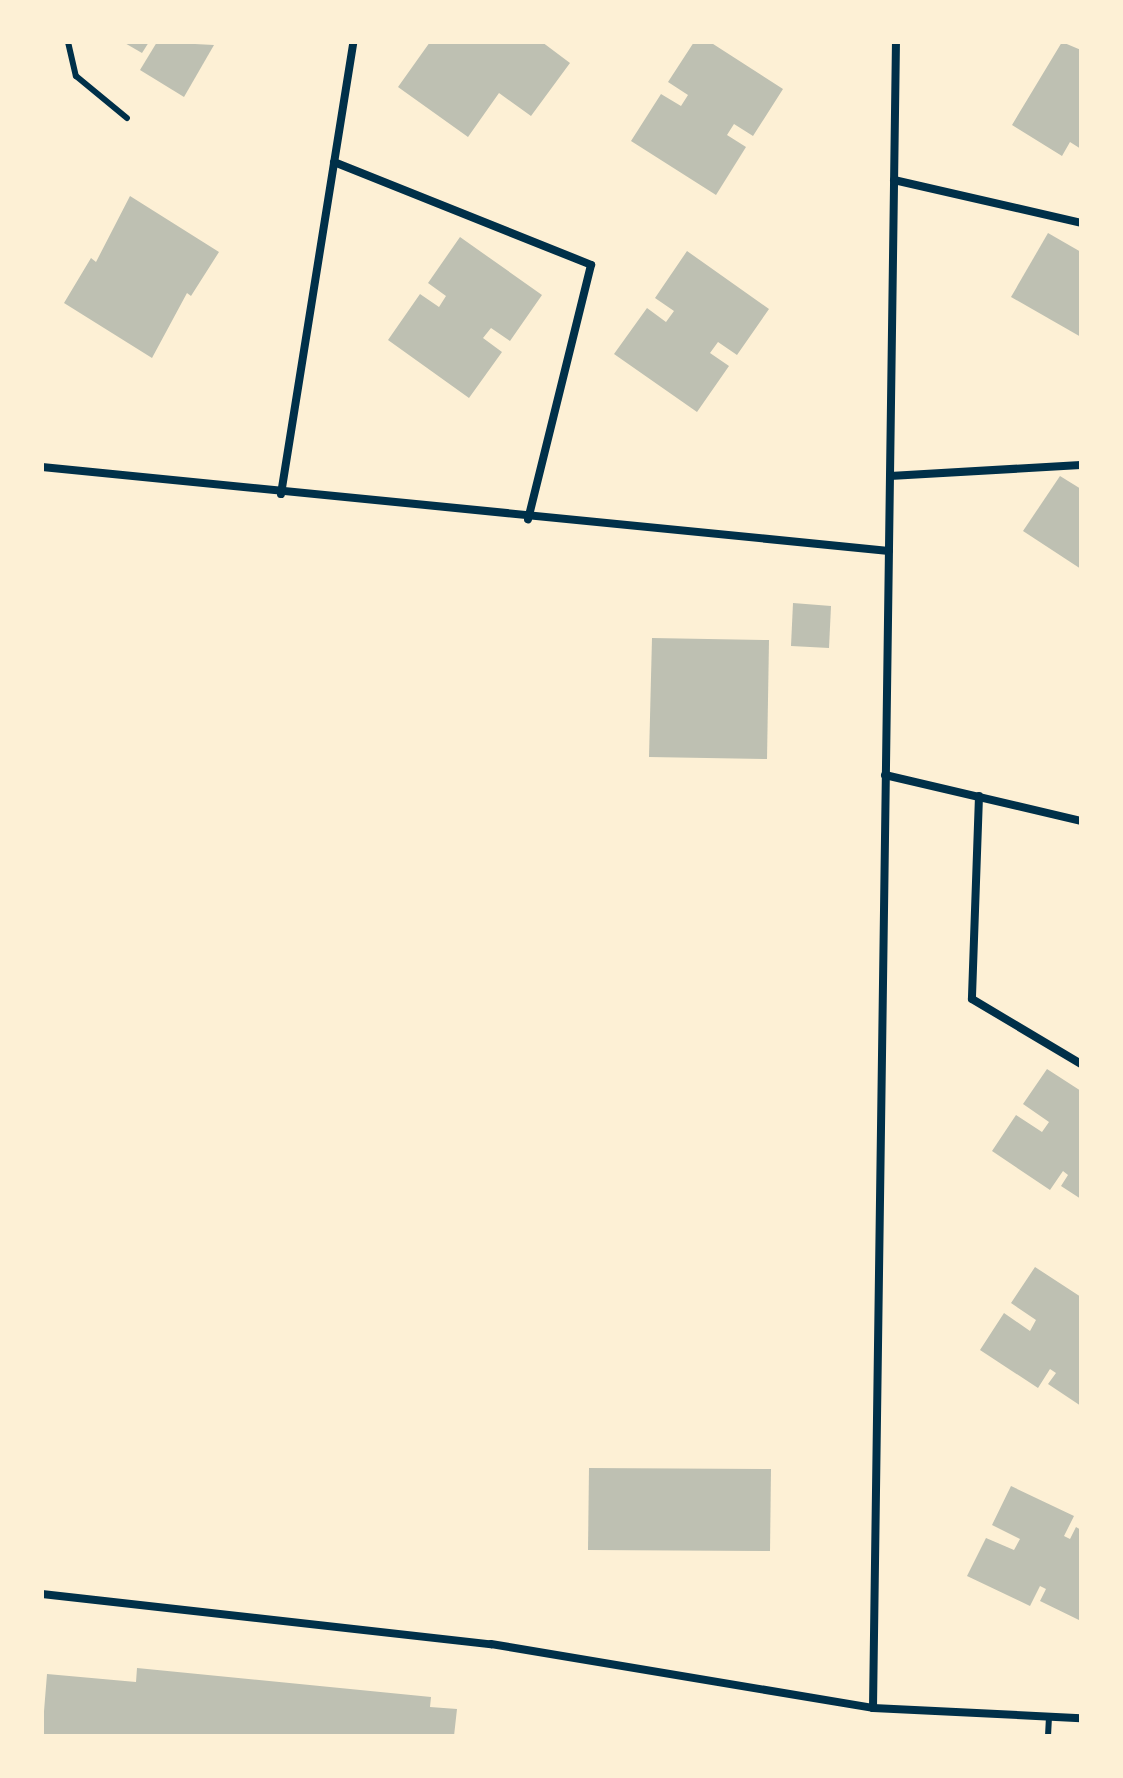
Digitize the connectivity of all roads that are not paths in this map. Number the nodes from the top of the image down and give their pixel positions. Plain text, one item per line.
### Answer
1 (68, 42) edge
2 (353, 42) edge
3 (896, 42) edge
4 (127, 118) dead end
5 (334, 162) junction
6 (894, 180) junction
7 (1081, 223) edge
8 (1081, 465) edge
9 (42, 467) edge
10 (890, 476) junction
11 (281, 494) junction
12 (528, 519) junction
13 (889, 551) junction
14 (885, 775) junction
15 (979, 796) junction
16 (1081, 821) edge
17 (1081, 1064) edge
18 (42, 1594) edge
19 (873, 1708) junction
20 (1049, 1716) junction
21 (1081, 1718) edge
22 (1048, 1736) edge

1 - 4 lane
2 - 5 street
3 - 6 street
5 - 11 street
5 - 12 street
6 - 7 street
6 - 10 street
8 - 10 street
9 - 11 street
10 - 13 street
11 - 12 street
12 - 13 street
13 - 14 street
14 - 15 street
14 - 19 street
15 - 16 street
15 - 17 street
18 - 19 street
19 - 20 street
20 - 21 street
20 - 22 lane

